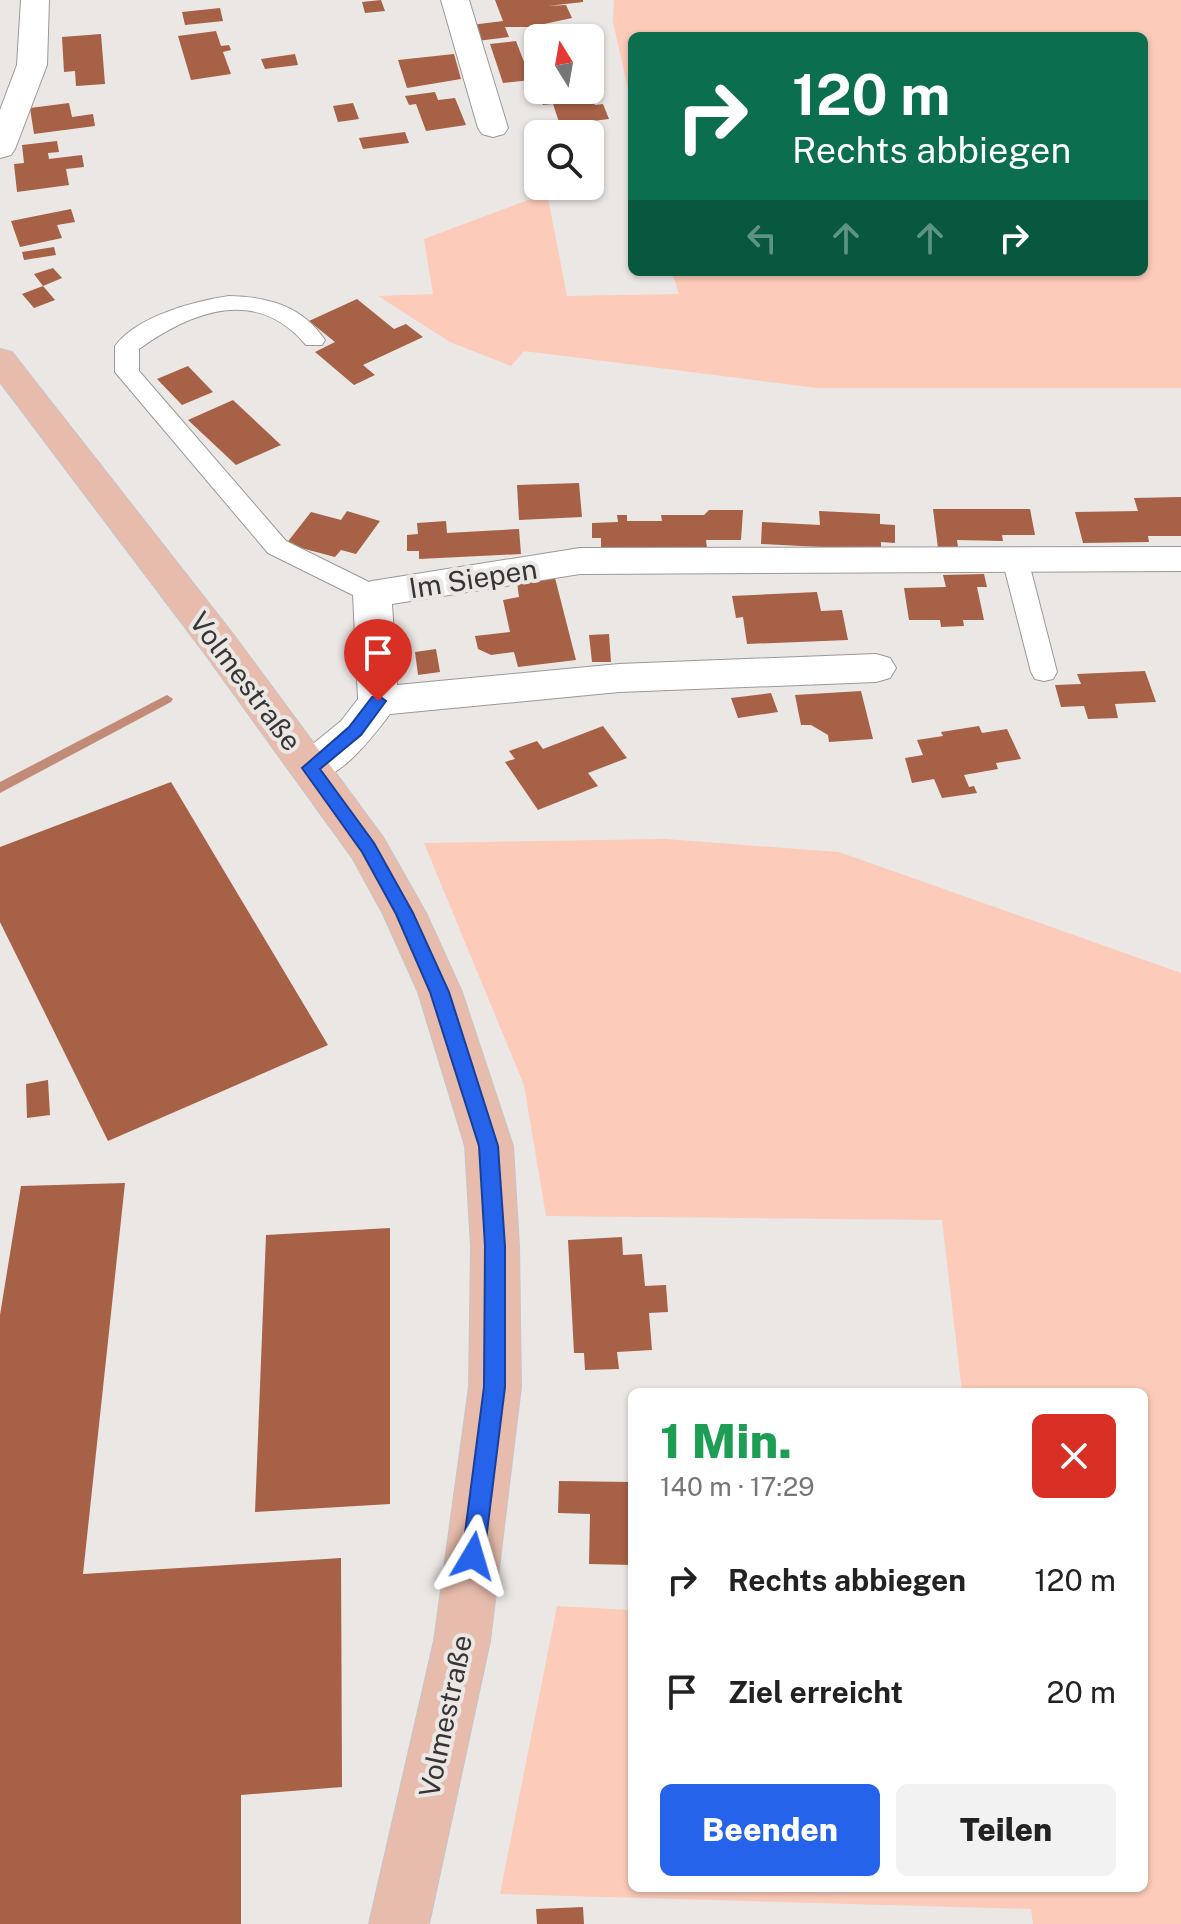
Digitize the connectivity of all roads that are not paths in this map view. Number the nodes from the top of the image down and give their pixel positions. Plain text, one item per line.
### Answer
1 (35, 0) edge
2 (455, 0) edge
3 (493, 128) dead end
4 (0, 149) edge
5 (314, 340) dead end
6 (0, 359) edge
7 (1015, 559) junction
8 (1181, 559) edge
9 (372, 594) junction
10 (876, 668) dead end
11 (1044, 672) dead end
12 (378, 701) junction
13 (311, 768) junction
14 (399, 1924) edge

1 - 4 street
2 - 3 street
5 - 9 lane
6 - 13 main road, Volmestraße
7 - 8 street, Im Siepen
7 - 9 street, Im Siepen
7 - 11 lane
9 - 12 street, Im Siepen
10 - 12 street
12 - 13 street
13 - 14 main road, Volmestraße

